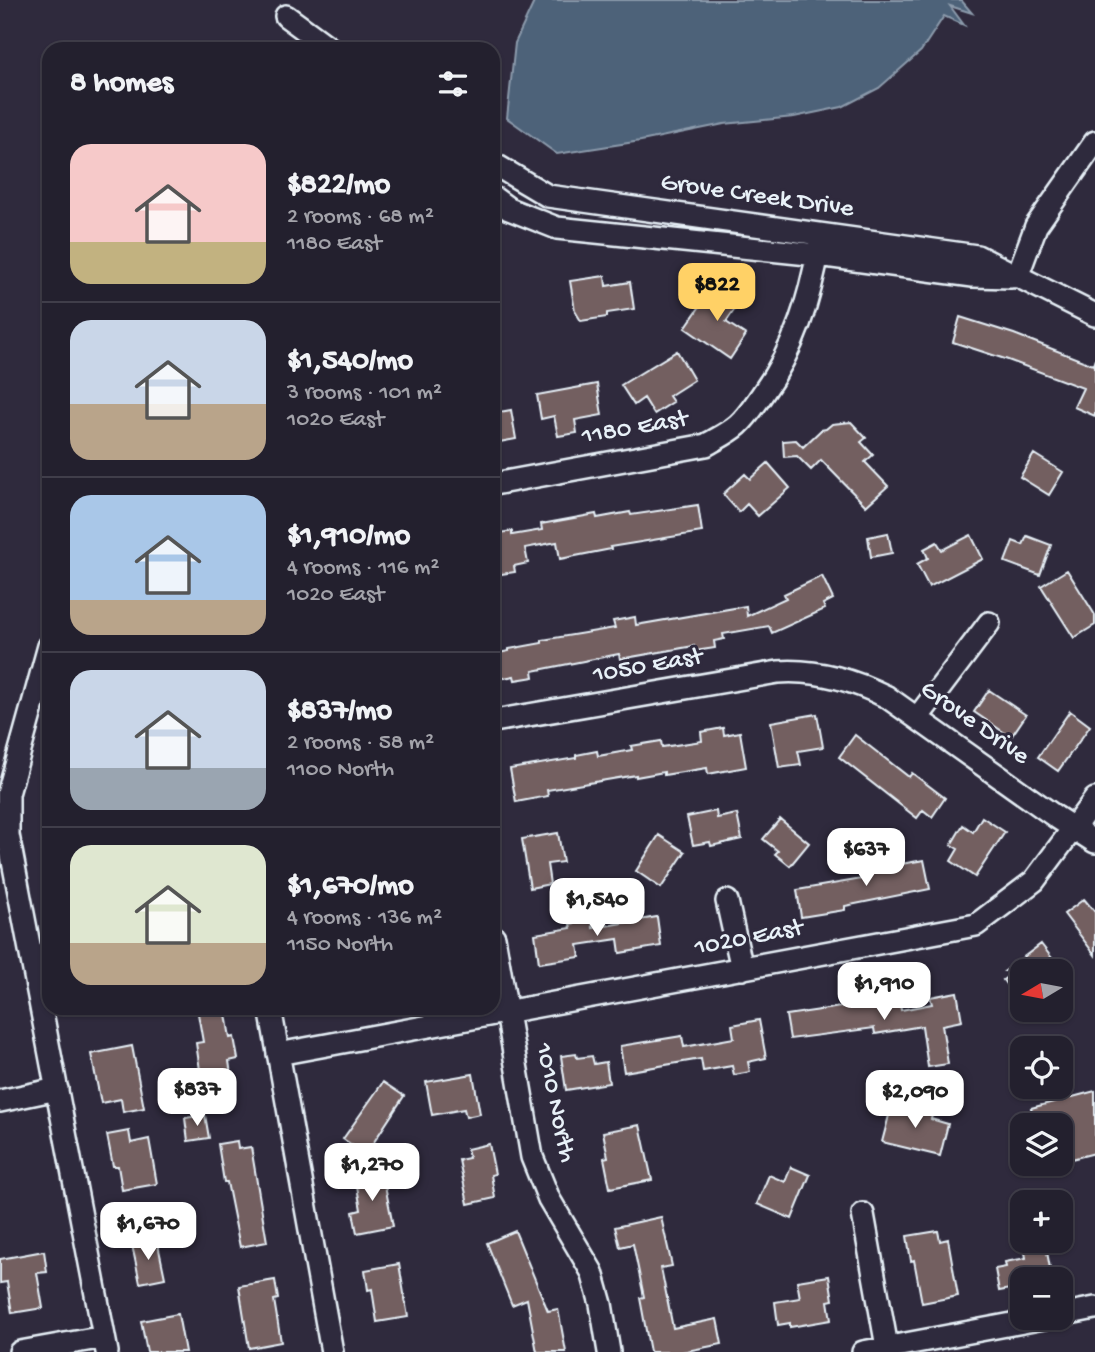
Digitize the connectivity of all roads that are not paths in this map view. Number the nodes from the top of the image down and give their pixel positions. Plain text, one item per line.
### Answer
1 (286, 16) dead end
2 (321, 42) edge
3 (1095, 142) edge
4 (500, 168) edge
5 (500, 202) edge
6 (822, 233) junction
7 (818, 255) junction
8 (1017, 277) junction
9 (1095, 315) edge
10 (500, 483) edge
11 (989, 623) dead end
12 (42, 671) edge
13 (812, 671) joint
14 (918, 717) junction
15 (500, 720) edge
16 (1095, 799) edge
17 (1073, 827) junction
18 (1095, 842) edge
19 (727, 901) dead end
20 (742, 970) junction
21 (500, 972) edge
22 (42, 1011) edge
23 (507, 1013) junction
24 (500, 1014) edge
25 (43, 1015) edge
26 (271, 1015) edge
27 (496, 1015) edge
28 (278, 1054) junction
29 (57, 1089) junction
30 (0, 1101) edge
31 (863, 1213) dead end
32 (1095, 1308) edge
33 (1073, 1312) edge
34 (1010, 1324) edge
35 (106, 1345) edge
36 (887, 1347) junction
37 (20, 1352) edge
38 (332, 1352) edge
39 (609, 1352) edge
40 (863, 1352) edge

1 - 2 street
3 - 8 street
4 - 6 street, Grove Creek Drive
5 - 7 street, Grove Creek Drive
6 - 7 street, 1180 East
6 - 8 street, Grove Creek Drive
7 - 8 street, Grove Creek Drive
7 - 10 street, 1180 East
8 - 9 street, Grove Creek Drive
11 - 14 street
12 - 22 street
13 - 14 street, Grove Drive
13 - 15 street, 1050 East
14 - 17 street, Grove Drive
16 - 17 street, 1020 East
17 - 18 street, Grove Drive
17 - 20 street, 1020 East
19 - 20 street
20 - 23 street, 1020 East
21 - 23 street, 1010 North
23 - 24 street, 1020 East
23 - 39 street, 1010 North
25 - 29 street
26 - 28 street
27 - 28 street, 1020 East
28 - 38 street
29 - 30 street
29 - 35 street
31 - 36 street
32 - 33 street
34 - 36 street
35 - 37 street
36 - 40 street

